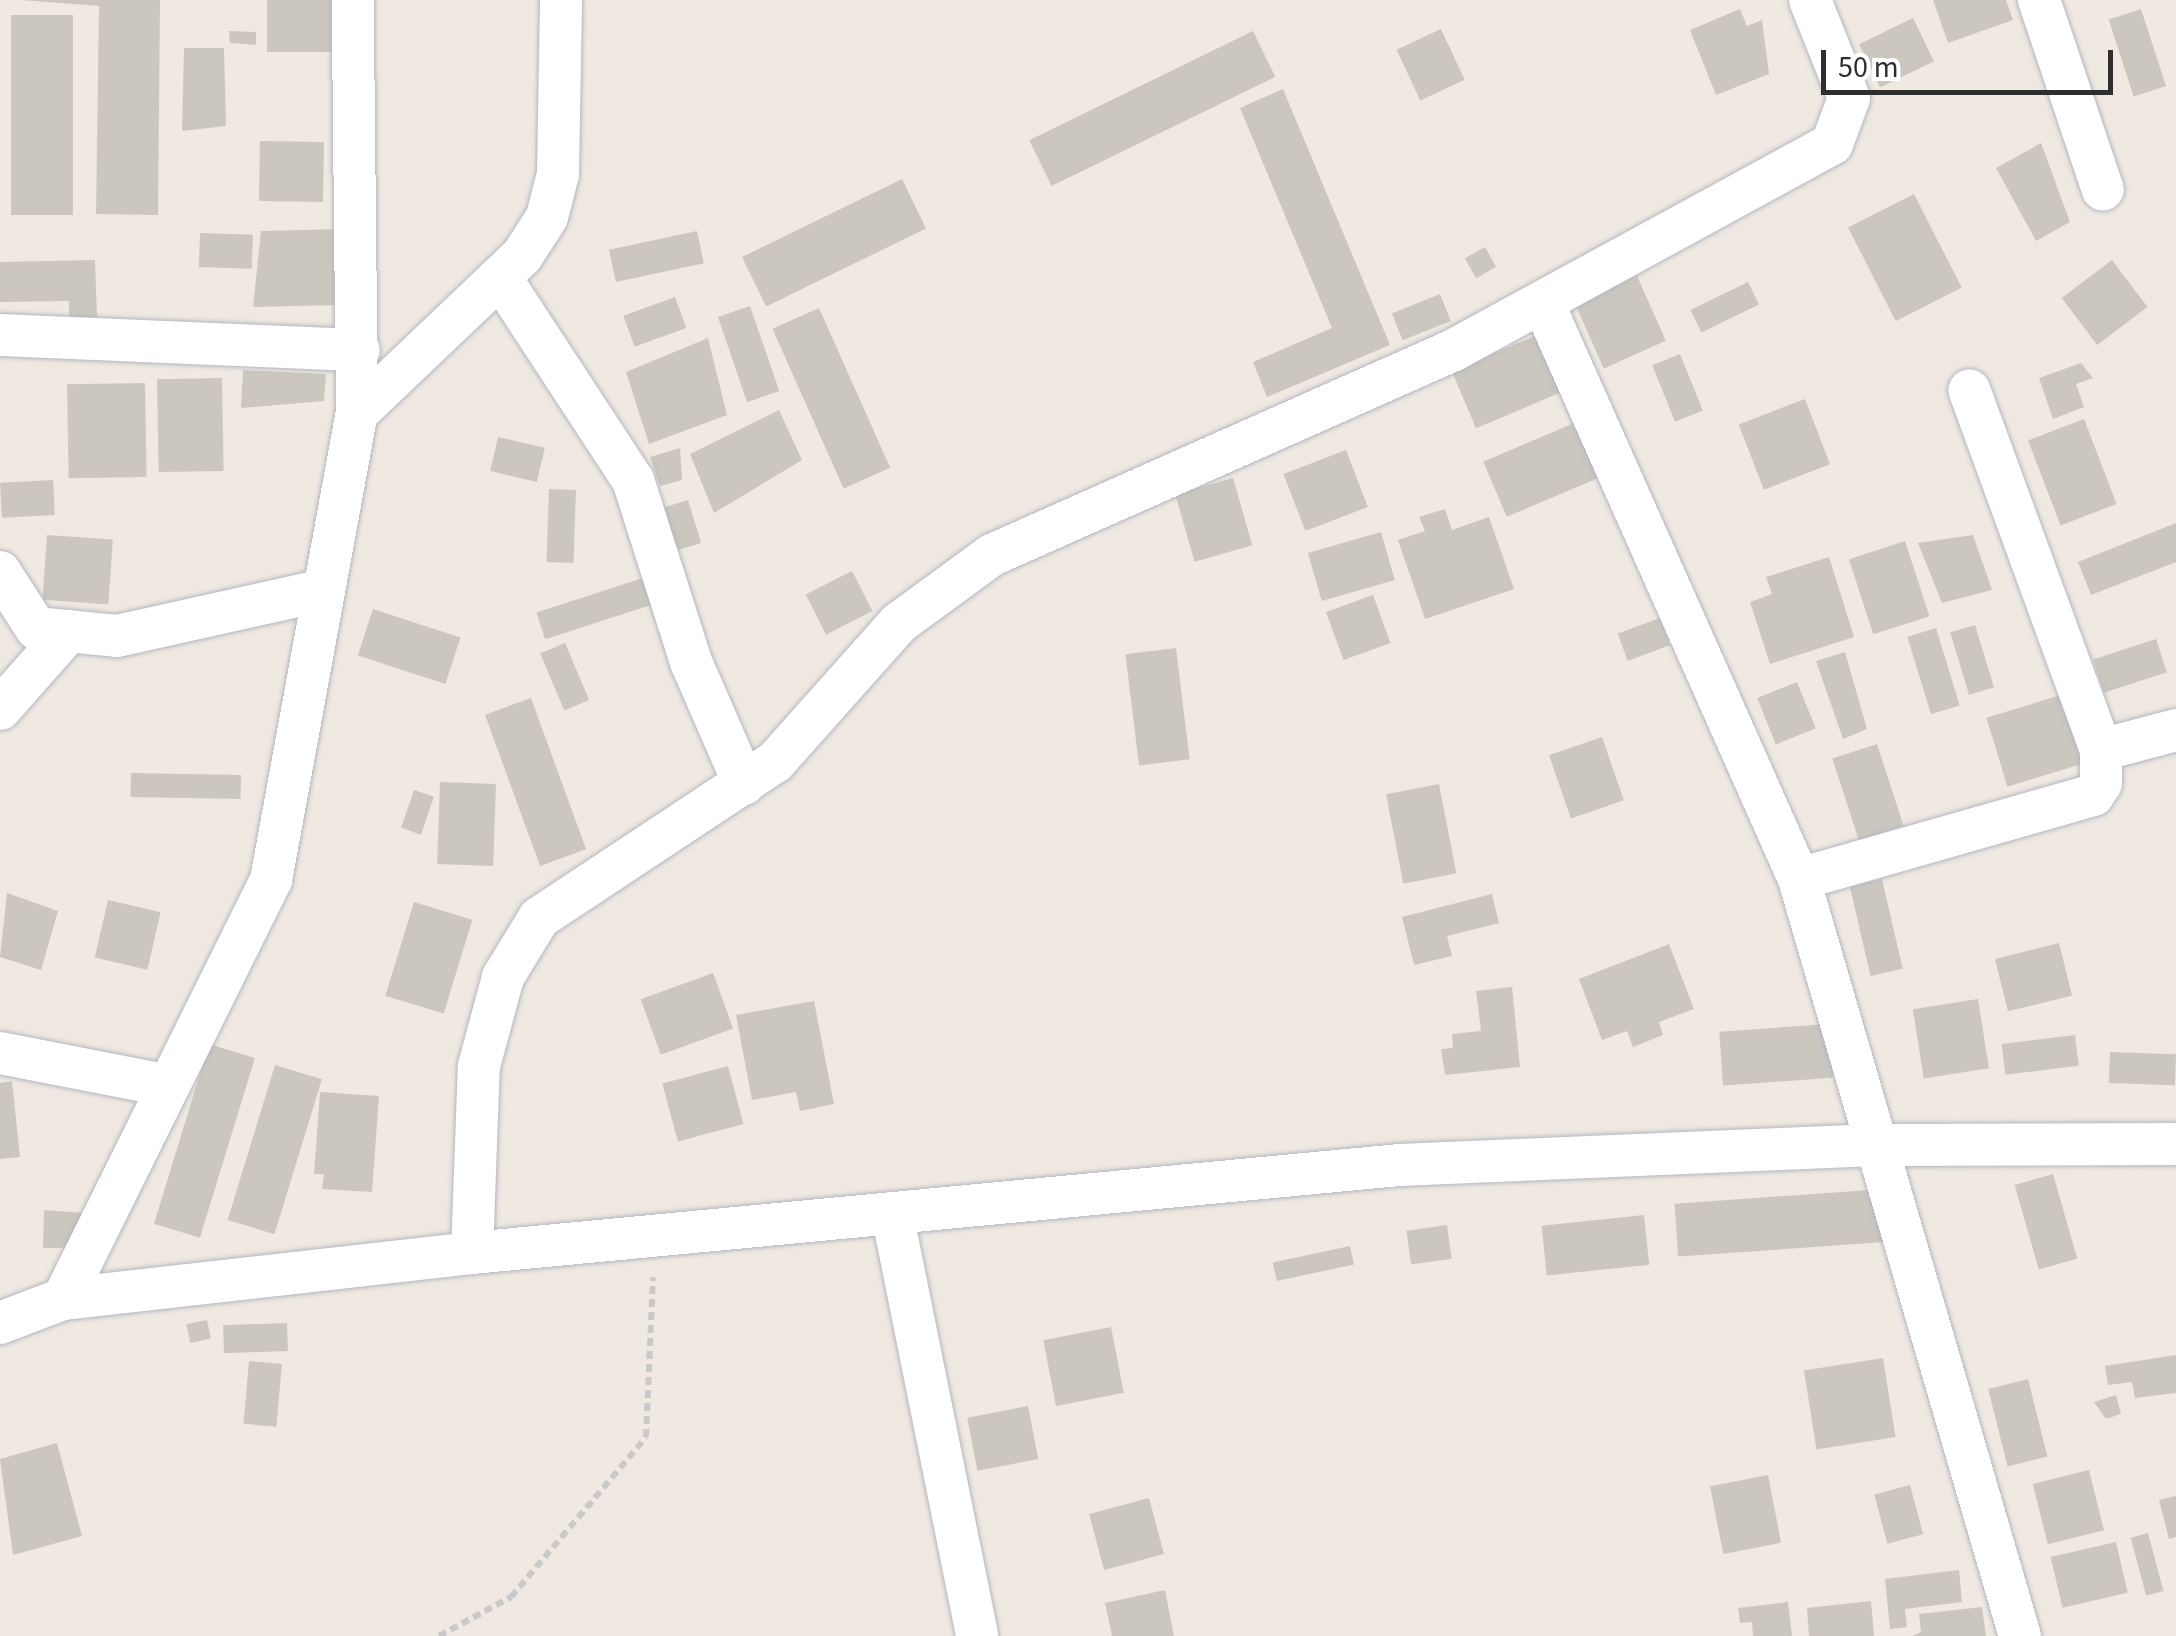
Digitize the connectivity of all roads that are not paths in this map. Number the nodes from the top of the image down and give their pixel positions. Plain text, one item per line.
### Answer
1 (353, 0) edge
2 (560, 0) edge
3 (1810, 0) edge
4 (2039, 0) edge
5 (2103, 190) dead end
6 (500, 277) junction
7 (1543, 302) junction
8 (0, 335) edge
9 (359, 350) junction
10 (1970, 390) dead end
11 (357, 413) junction
12 (0, 572) edge
13 (324, 590) junction
14 (69, 631) junction
15 (0, 710) edge
16 (2176, 730) edge
17 (2101, 750) junction
18 (744, 784) junction
19 (1799, 879) junction
20 (0, 1053) edge
21 (165, 1084) junction
22 (2176, 1144) edge
23 (1882, 1145) junction
24 (892, 1213) junction
25 (472, 1253) junction
26 (62, 1300) junction
27 (0, 1323) edge
28 (977, 1636) edge
29 (2020, 1636) edge

1 - 9 street
2 - 6 street
3 - 7 street
4 - 5 street
6 - 11 street
6 - 18 street
7 - 18 street
7 - 19 street
8 - 9 street
9 - 11 street
10 - 17 street
11 - 13 street
12 - 14 street
13 - 14 street
13 - 21 street
14 - 15 street
16 - 17 street
17 - 19 street
18 - 25 street
19 - 23 street
20 - 21 street
21 - 26 street
22 - 23 street
23 - 24 street
23 - 29 street
24 - 25 street
24 - 28 street
25 - 26 street
26 - 27 street

